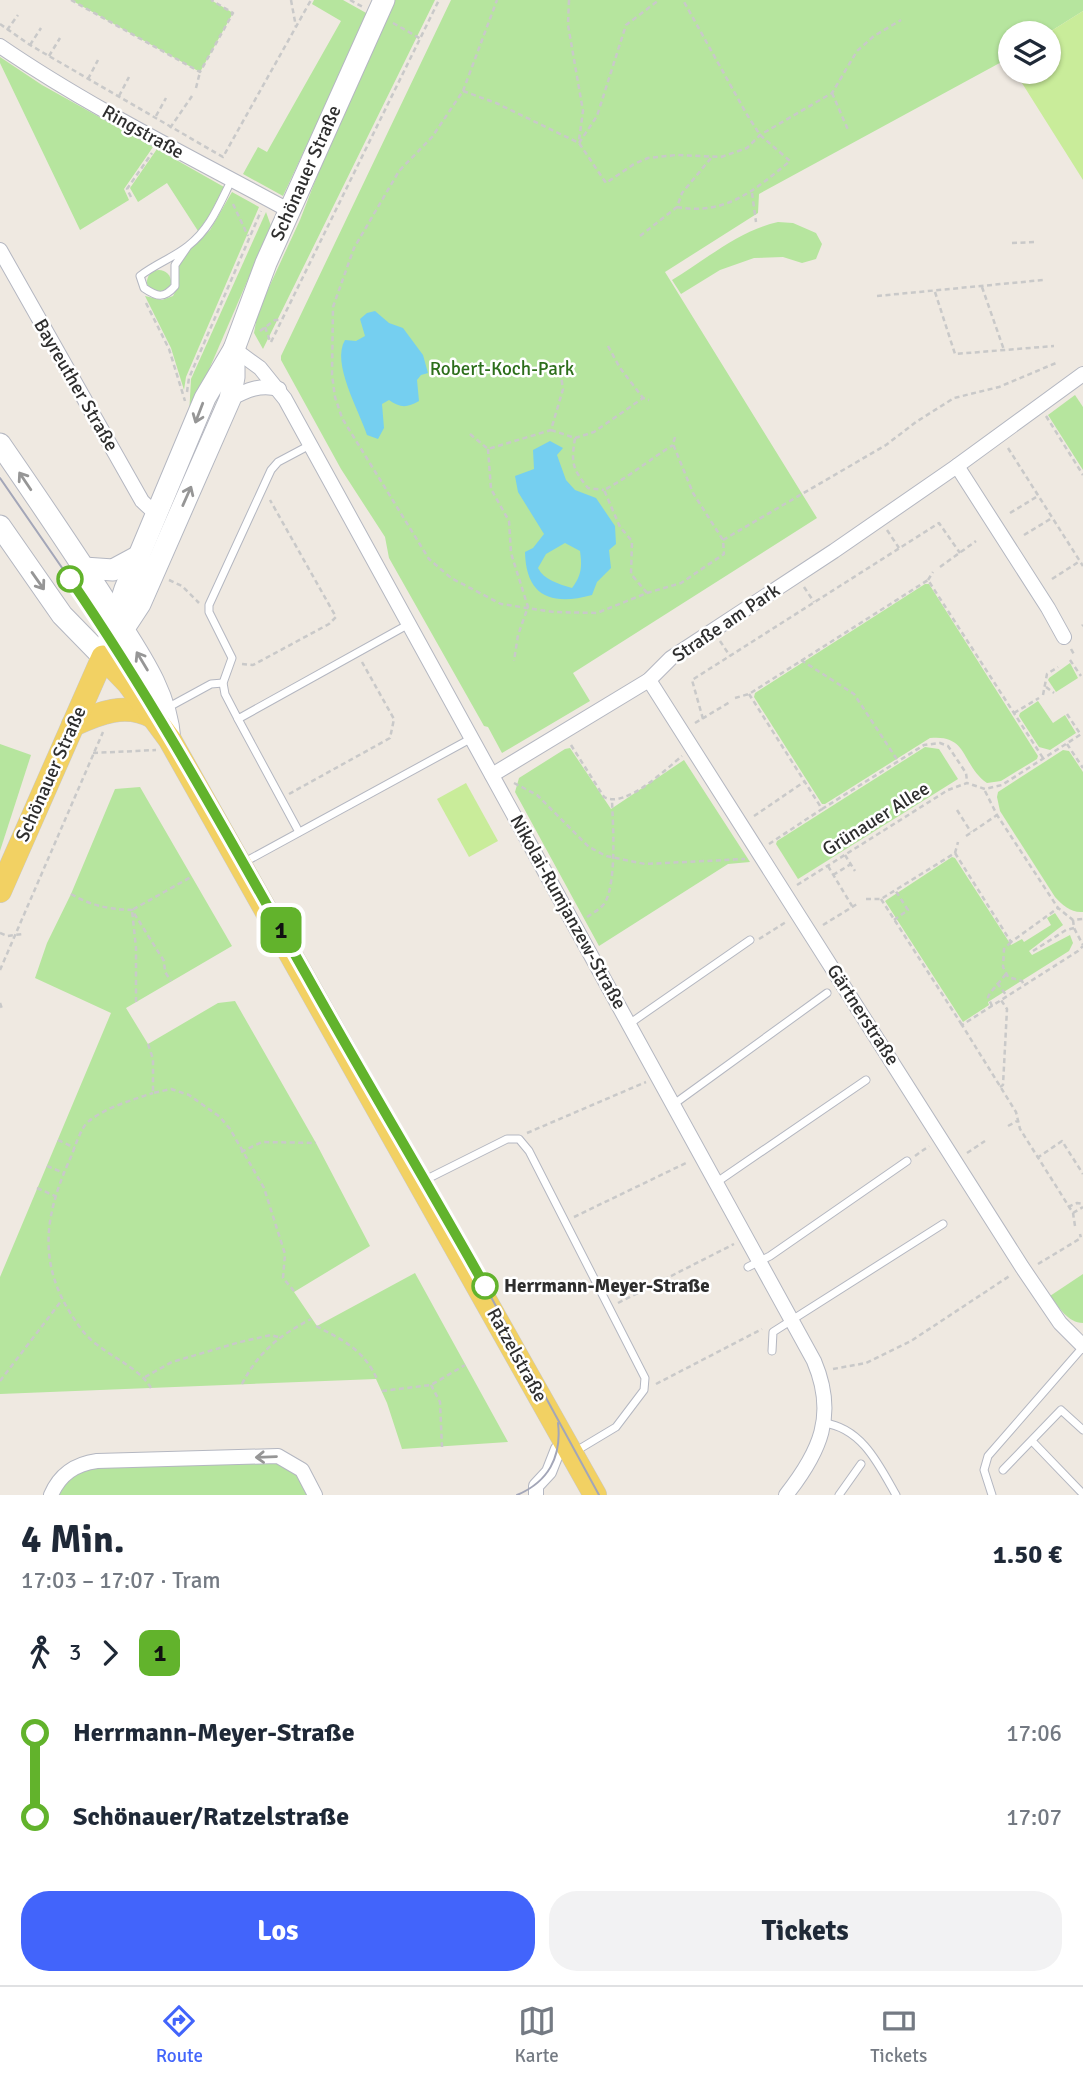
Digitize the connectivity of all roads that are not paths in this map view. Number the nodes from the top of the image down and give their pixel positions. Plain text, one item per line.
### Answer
1 (379, 10) edge
2 (0, 46) edge
3 (232, 181) junction
4 (290, 211) junction
5 (188, 246) junction
6 (0, 250) edge
7 (234, 349) junction
8 (1083, 374) edge
9 (279, 389) junction
10 (230, 399) junction
11 (0, 444) edge
12 (310, 445) junction
13 (957, 466) junction
14 (157, 515) junction
15 (0, 526) edge
16 (139, 556) junction
17 (84, 568) junction
18 (120, 624) junction
19 (409, 624) junction
20 (1064, 638) dead end
21 (103, 657) junction
22 (649, 680) junction
23 (223, 682) junction
24 (159, 713) junction
25 (238, 719) junction
26 (73, 725) junction
27 (472, 738) junction
28 (492, 775) junction
29 (299, 832) junction
30 (241, 864) junction
31 (0, 891) edge
32 (750, 940) road end
33 (827, 993) dead end
34 (624, 1018) junction
35 (866, 1080) dead end
36 (668, 1102) junction
37 (907, 1161) road end
38 (711, 1182) junction
39 (420, 1183) junction
40 (943, 1224) dead end
41 (754, 1264) junction
42 (791, 1317) junction
43 (1083, 1347) edge
44 (772, 1351) dead end
45 (824, 1423) junction
46 (1083, 1430) edge
47 (1032, 1441) junction
48 (570, 1449) junction
49 (861, 1464) dead end
50 (1003, 1470) dead end
51 (589, 1494) edge
52 (1083, 1494) edge
53 (51, 1495) edge
54 (315, 1495) edge
55 (536, 1495) edge
56 (786, 1495) edge
57 (839, 1495) edge
58 (896, 1495) edge
59 (992, 1495) edge

1 - 4 main road, Schönauer Straße
2 - 3 street, Ringstraße
3 - 4 street, Ringstraße
3 - 5 lane
4 - 7 main road, Schönauer Straße
5 - 5 lane
6 - 14 street, Bayreuther Straße
7 - 9 street, Nikolai-Rumjanzew-Straße
7 - 10 main road, Schönauer Straße
7 -> 14 main road, Schönauer Straße
8 - 13 street, Straße am Park
9 - 10 street
9 - 12 street, Nikolai-Rumjanzew-Straße
18 -> 10 main road, Schönauer Straße
17 -> 11 main road, Ratzelstraße
12 - 19 street, Nikolai-Rumjanzew-Straße
12 - 23 lane
13 - 20 street
13 - 22 street, Straße am Park
14 - 16 main road, Schönauer Straße
15 -> 21 main road, Ratzelstraße
16 - 17 main road
16 - 18 main road, Schönauer Straße
17 - 18 main road, Ratzelstraße
18 - 21 main road, Schönauer Straße
24 -> 18 main road, Ratzelstraße
19 - 25 lane
19 - 27 street, Nikolai-Rumjanzew-Straße
21 - 24 main road, Ratzelstraße
21 - 26 main road, Schönauer Straße
22 - 28 street, Straße am Park
22 - 43 street, Gärtnerstraße
23 - 24 lane
23 - 25 lane
24 - 26 main road
24 - 30 main road, Ratzelstraße
25 - 29 lane
26 - 31 main road, Schönauer Straße
27 - 28 street, Nikolai-Rumjanzew-Straße
27 - 29 lane
28 - 34 street, Nikolai-Rumjanzew-Straße
29 - 30 lane
30 - 39 main road, Ratzelstraße
32 - 34 lane
33 - 36 lane
34 - 36 street, Nikolai-Rumjanzew-Straße
35 - 38 lane
36 - 38 street, Nikolai-Rumjanzew-Straße
37 - 41 lane
38 - 41 street, Nikolai-Rumjanzew-Straße
39 - 48 main road, Ratzelstraße
39 - 48 lane
40 - 42 lane
41 - 42 street, Nikolai-Rumjanzew-Straße
42 - 44 lane
42 - 45 street, Nikolai-Rumjanzew-Straße
43 - 59 lane
45 - 56 street, Nikolai-Rumjanzew-Straße
45 - 58 lane
46 - 47 lane
47 - 50 lane
47 - 52 lane
48 - 51 main road, Ratzelstraße
48 - 55 street
49 - 57 lane
54 -> 53 street

